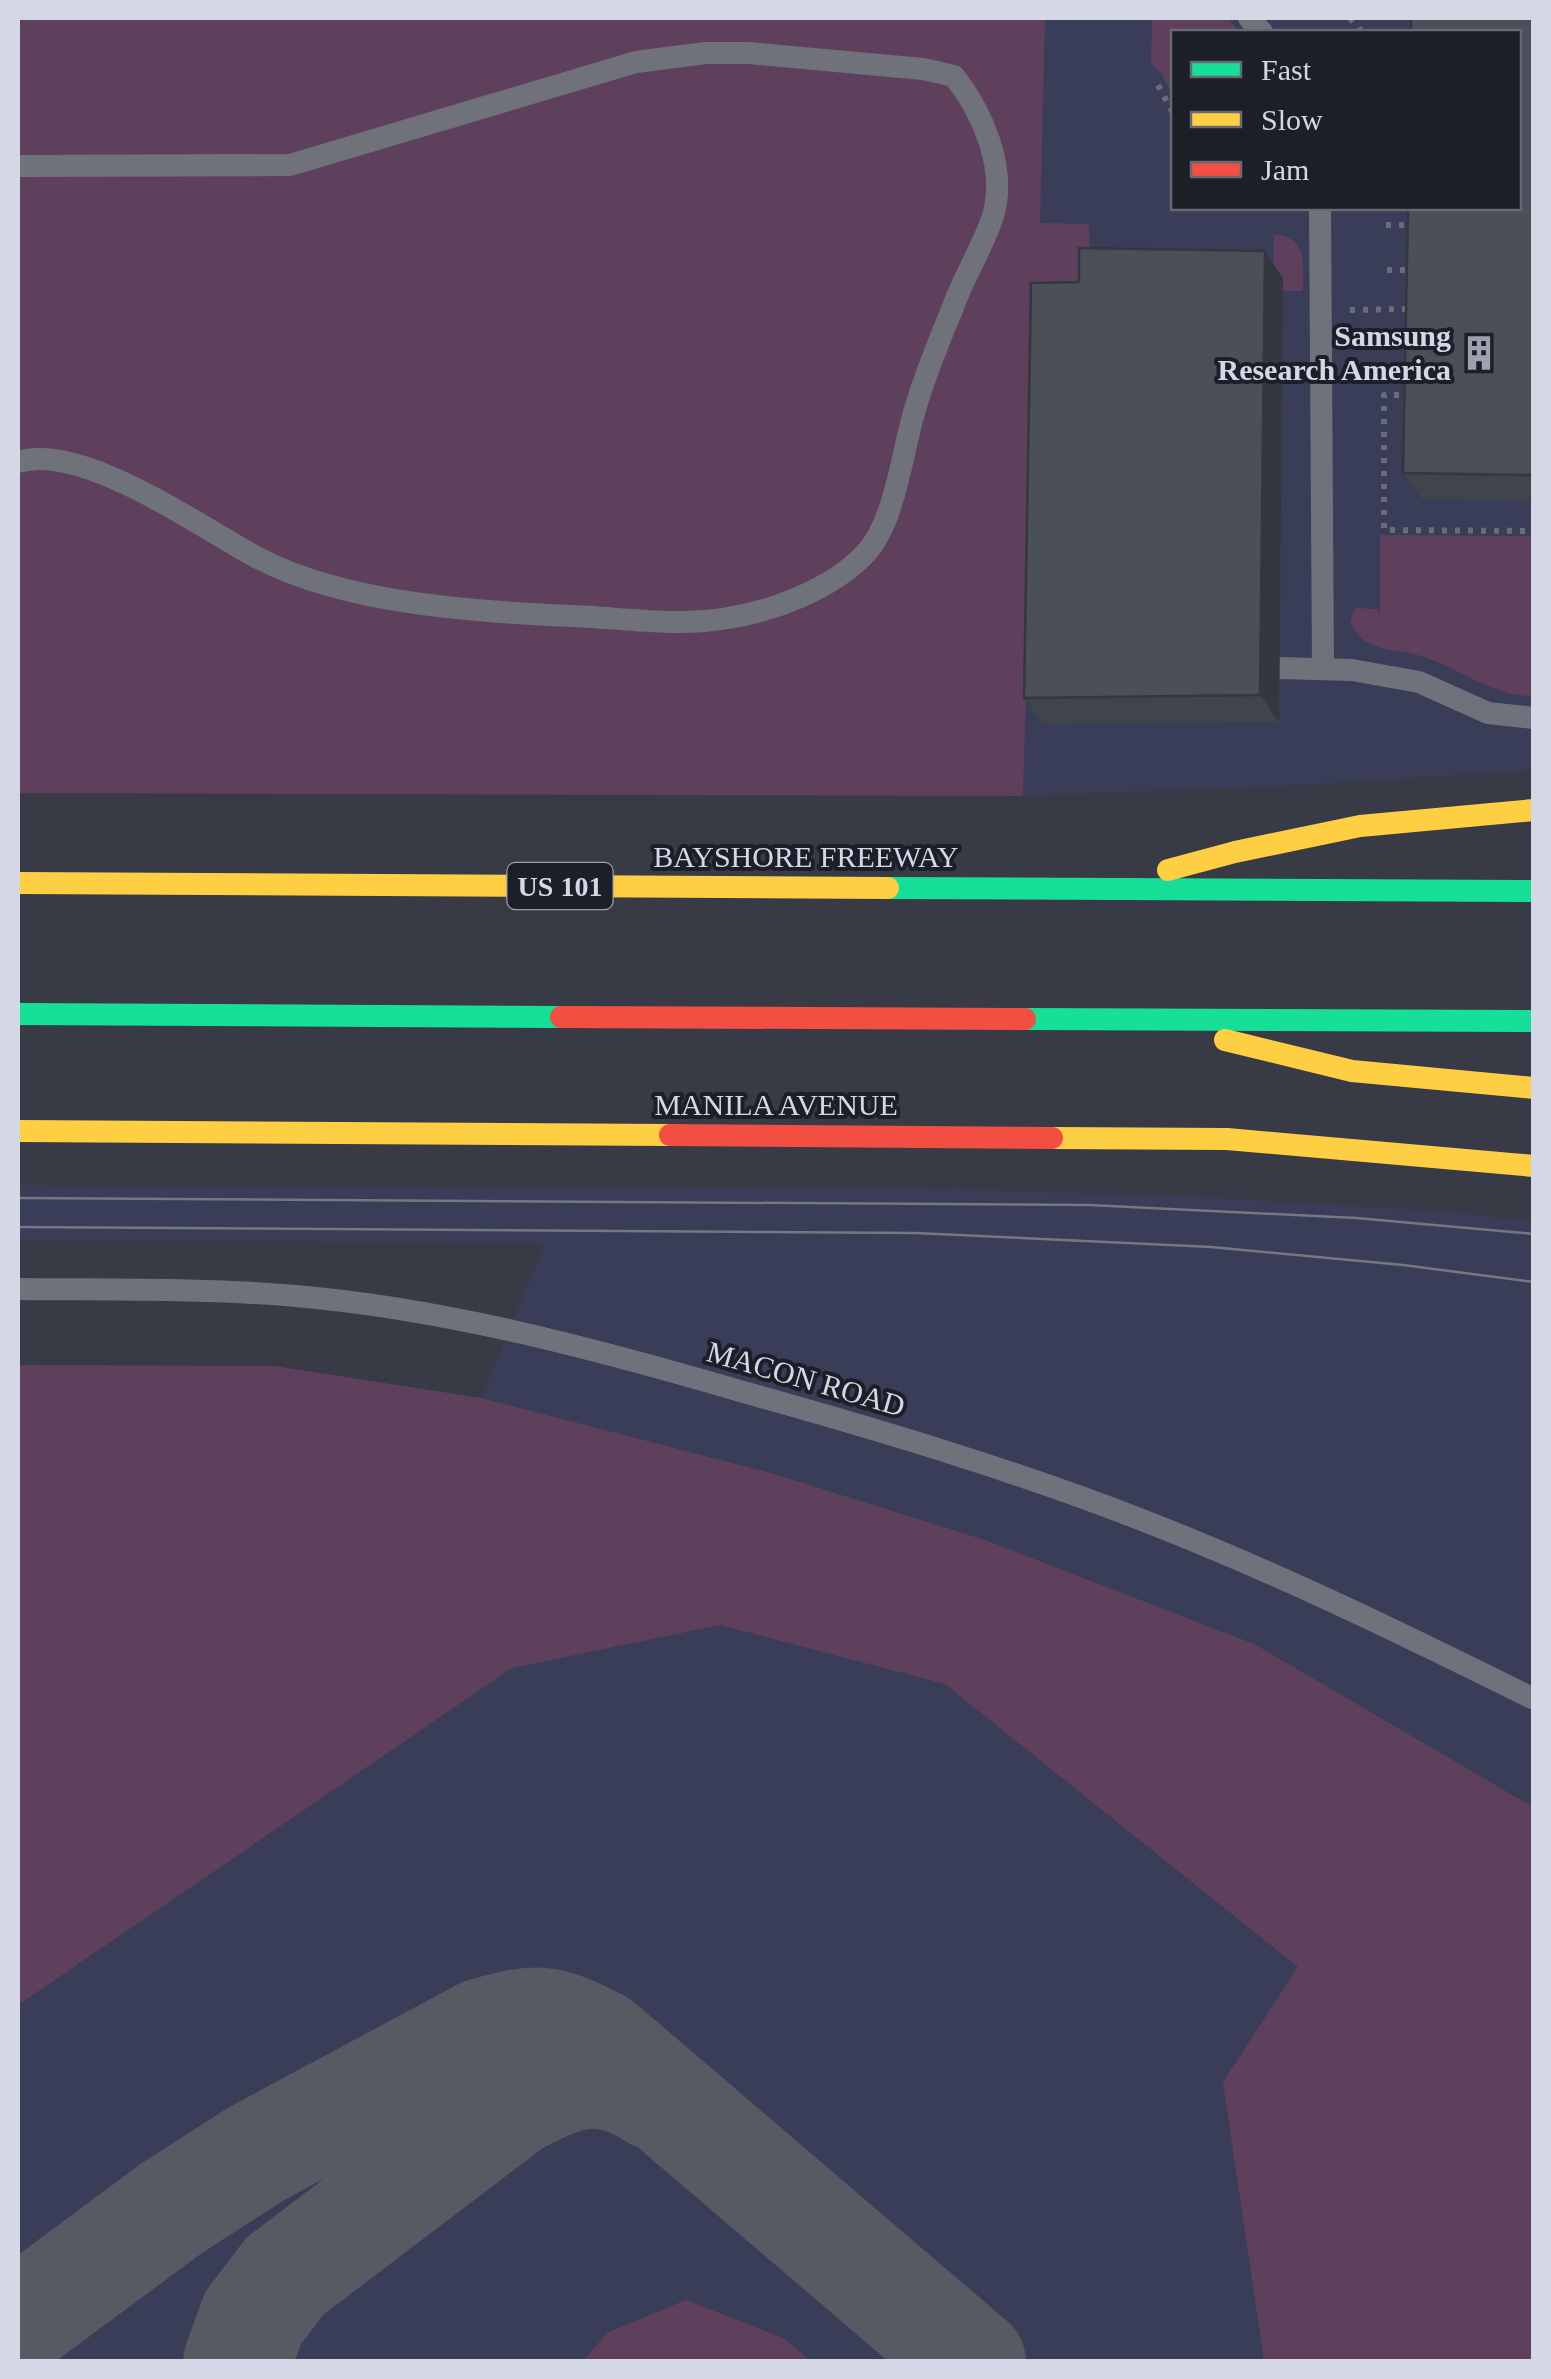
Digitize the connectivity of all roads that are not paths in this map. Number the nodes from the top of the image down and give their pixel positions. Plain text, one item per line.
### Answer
1 (18, 166) edge
2 (1320, 210) edge
3 (18, 462) edge
4 (1279, 668) dead end
5 (1323, 668) junction
6 (1534, 718) edge
7 (1534, 810) edge
8 (18, 883) edge
9 (1102, 888) junction
10 (1534, 892) edge
11 (18, 1014) edge
12 (1140, 1018) junction
13 (1534, 1021) edge
14 (1534, 1088) edge
15 (18, 1131) edge
16 (1534, 1166) edge
17 (18, 1289) edge
18 (1534, 1699) edge

1 - 3 lane
2 - 5 lane
4 - 5 lane
5 - 6 lane
7 - 9 main road
8 - 9 main road, BAYSHORE FREEWAY / US 101
9 - 10 main road, BAYSHORE FREEWAY / US 101
11 - 12 main road
12 - 13 main road
12 - 14 main road
15 - 16 main road, MANILA AVENUE
17 - 18 lane, MACON ROAD

